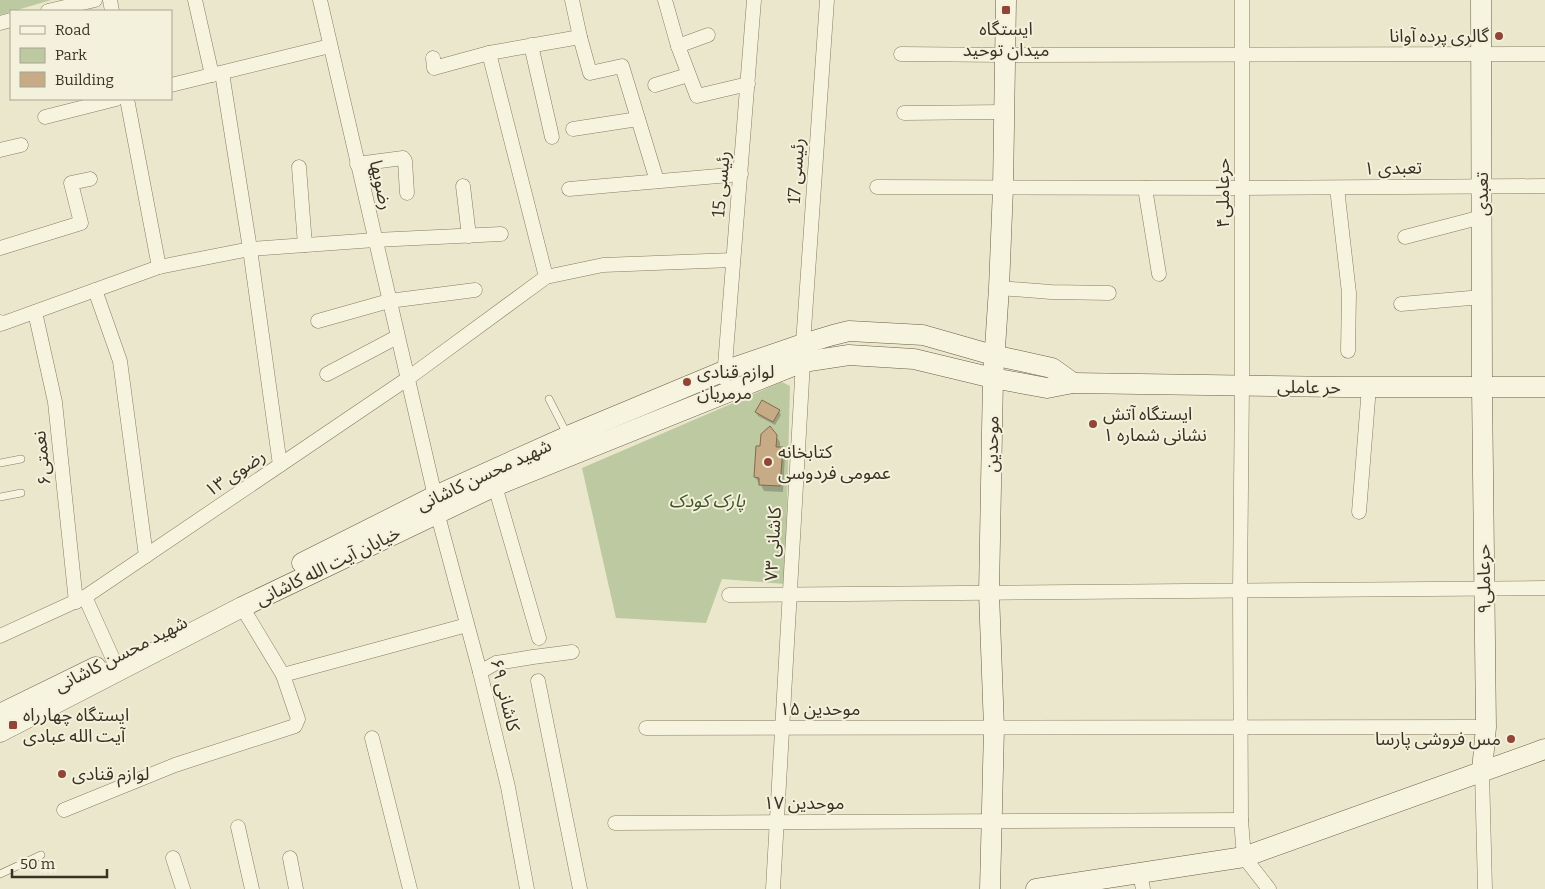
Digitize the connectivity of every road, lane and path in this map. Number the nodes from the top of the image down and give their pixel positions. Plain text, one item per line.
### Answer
1 (95, 0) edge
2 (195, 0) edge
3 (323, 0) edge
4 (573, 0) edge
5 (665, 0) edge
6 (754, 0) edge
7 (828, 0) edge
8 (1006, 0) edge
9 (1242, 0) edge
10 (1481, 0) edge
11 (52, 10) edge
12 (708, 35) dead end
13 (580, 37) junction
14 (531, 45) junction
15 (330, 46) junction
16 (678, 46) junction
17 (489, 53) junction
18 (901, 54) dead end
19 (1242, 54) junction
20 (1481, 54) junction
21 (1545, 54) edge
22 (1005, 55) junction
23 (432, 58) dead end
24 (217, 74) junction
25 (688, 75) junction
26 (748, 84) junction
27 (172, 85) edge
28 (655, 85) dead end
29 (112, 100) edge
30 (127, 100) edge
31 (1004, 112) junction
32 (904, 113) dead end
33 (45, 117) dead end
34 (638, 119) junction
35 (573, 129) dead end
36 (552, 137) dead end
37 (21, 145) dead end
38 (0, 150) edge
39 (357, 164) junction
40 (299, 167) dead end
41 (741, 174) junction
42 (90, 179) dead end
43 (657, 182) junction
44 (463, 186) dead end
45 (1482, 186) junction
46 (1545, 186) edge
47 (877, 187) dead end
48 (1003, 188) junction
49 (1145, 188) junction
50 (1242, 188) junction
51 (1337, 188) junction
52 (568, 189) dead end
53 (407, 193) dead end
54 (1482, 217) junction
55 (501, 234) dead end
56 (469, 236) junction
57 (1406, 237) dead end
58 (375, 240) junction
59 (305, 246) junction
60 (0, 248) edge
61 (250, 249) junction
62 (733, 260) junction
63 (159, 267) junction
64 (1159, 274) dead end
65 (546, 277) junction
66 (999, 288) junction
67 (95, 290) junction
68 (475, 290) dead end
69 (1109, 293) dead end
70 (1482, 297) junction
71 (389, 301) junction
72 (1401, 304) dead end
73 (34, 312) junction
74 (318, 321) dead end
75 (0, 323) edge
76 (397, 337) junction
77 (1348, 351) dead end
78 (803, 353) junction
79 (993, 355) junction
80 (724, 372) junction
81 (327, 374) dead end
82 (993, 378) junction
83 (406, 379) junction
84 (1073, 383) junction
85 (1242, 386) junction
86 (1369, 387) junction
87 (1482, 387) junction
88 (1545, 387) edge
89 (724, 394) junction
90 (549, 399) dead end
91 (568, 436) junction
92 (21, 459) dead end
93 (0, 463) edge
94 (280, 465) junction
95 (495, 486) junction
96 (21, 493) dead end
97 (0, 497) edge
98 (436, 504) junction
99 (1359, 512) dead end
100 (146, 556) junction
101 (1545, 588) edge
102 (1484, 589) junction
103 (1240, 591) junction
104 (989, 592) junction
105 (789, 594) junction
106 (729, 595) dead end
107 (80, 599) junction
108 (242, 608) junction
109 (467, 625) junction
110 (0, 636) edge
111 (539, 638) dead end
112 (572, 652) dead end
113 (113, 659) junction
114 (480, 672) junction
115 (283, 675) junction
116 (538, 681) dead end
117 (0, 714) edge
118 (1240, 727) junction
119 (1486, 727) junction
120 (646, 728) dead end
121 (782, 728) junction
122 (994, 728) junction
123 (0, 732) edge
124 (372, 738) dead end
125 (1545, 749) edge
126 (1482, 771) junction
127 (64, 810) dead end
128 (1241, 820) junction
129 (992, 821) junction
130 (776, 822) junction
131 (615, 823) dead end
132 (238, 827) dead end
133 (41, 855) dead end
134 (1244, 857) junction
135 (173, 858) dead end
136 (290, 858) dead end
137 (0, 874) edge
138 (1142, 881) edge
139 (1089, 885) edge
140 (183, 889) edge
141 (252, 889) edge
142 (296, 889) edge
143 (410, 889) edge
144 (527, 889) edge
145 (580, 889) edge
146 (773, 889) edge
147 (990, 889) edge
148 (1036, 889) edge
149 (1269, 889) edge
150 (1485, 889) edge

1 - 11 street
2 - 24 street
3 - 15 street, رضویها
4 - 13 street
5 - 16 street
6 - 26 street, رئیسی 15
7 - 78 street, رئیسی 17
8 - 22 main road, موحدین
9 - 19 street, حرعاملی۴
10 - 20 main road, تعبدی
12 - 16 street
13 - 14 street
13 - 34 street
14 - 17 street
14 - 36 street
15 - 24 street
15 - 39 street, رضویها
16 - 25 street
17 - 23 street
17 - 65 street
18 - 22 street
19 - 20 street
19 - 22 street
19 - 50 street, حرعاملی۴
20 - 21 street
20 - 45 main road, تعبدی
22 - 31 main road, موحدین
24 - 27 street
24 - 61 street
25 - 26 street
25 - 28 street
26 - 41 street, رئیسی 15
29 - 33 street
30 - 63 street
31 - 32 street
31 - 48 main road, موحدین
34 - 35 street
34 - 43 street
37 - 38 street
39 - 53 street
39 - 58 street, رضویها
40 - 59 street
41 - 43 street
41 - 62 street, رئیسی 15
42 - 60 street
43 - 52 street
44 - 56 street
45 - 46 street, تعبدی ۱
45 - 51 street, تعبدی ۱
45 - 54 main road, تعبدی
47 - 48 street, تعبدی ۱
48 - 49 street, تعبدی ۱
48 - 66 main road, موحدین
49 - 50 street, تعبدی ۱
49 - 64 street
50 - 51 street, تعبدی ۱
50 - 85 street, حرعاملی۴
51 - 77 street
54 - 57 street
54 - 70 main road, تعبدی
55 - 56 street
56 - 58 street
58 - 59 street
58 - 71 street, رضویها
59 - 61 street
61 - 63 street
61 - 94 street
62 - 65 street
62 - 80 street, رئیسی 15
63 - 67 street
65 - 83 street, رضوی ۱۳
66 - 69 street
66 - 79 main road, موحدین
67 - 73 street
67 - 100 street
68 - 71 street
70 - 72 street
70 - 87 main road, تعبدی
71 - 74 street
71 - 76 street, رضویها
73 - 75 street
73 - 107 street, نعمتی۶
76 - 81 street
76 - 83 street, رضویها
78 - 79 main road, شهید محسن کاشانی
78 - 80 main road, شهید محسن کاشانی
78 - 82 main road, شهید محسن کاشانی
78 - 89 main road, خیابان آیت الله کاشانی
78 - 105 street, کاشانی ۷۳
79 - 82 main road, موحدین
79 - 84 main road
80 - 89 street, رئیسی 15
80 - 91 main road, شهید محسن کاشانی
82 - 84 main road, حر عاملی
82 - 104 main road, موحدین
83 - 94 street, رضوی ۱۳
83 - 98 street, رضویها
84 - 85 main road, حر عاملی
85 - 86 main road, حر عاملی
85 - 103 street, حرعاملی۴
86 - 87 main road, حر عاملی
86 - 99 street
87 - 88 main road, حر عاملی
87 - 102 main road, حرعاملی۹
89 - 95 main road, خیابان آیت الله کاشانی
90 - 91 lane
91 - 98 main road, شهید محسن کاشانی
92 - 93 lane
94 - 100 street, رضوی ۱۳
95 - 98 main road, خیابان آیت الله کاشانی
95 - 111 street
96 - 97 lane
98 - 108 main road, خیابان آیت الله کاشانی
98 - 109 street, کاشانی ۶۹
98 - 113 main road, شهید محسن کاشانی
100 - 107 street, رضوی ۱۳
101 - 102 street
102 - 103 street
102 - 119 main road, حرعاملی۹
103 - 104 street
103 - 118 street, حرعاملی۴
104 - 105 street
104 - 122 main road, موحدین
105 - 106 street
105 - 121 street, کاشانی ۷۳
107 - 110 street, رضوی ۱۳
107 - 113 street, نعمتی۶
108 - 115 street
108 - 123 main road, خیابان آیت الله کاشانی
109 - 114 street, کاشانی ۶۹
109 - 115 street
112 - 114 street
113 - 117 main road, شهید محسن کاشانی
114 - 144 street, کاشانی ۶۹
115 - 127 street
116 - 145 street
118 - 119 street, موحدین ۱۵
118 - 122 street, موحدین ۱۵
118 - 128 street, حرعاملی۴
119 - 126 main road, حرعاملی۹
120 - 121 street, موحدین ۱۵
121 - 122 street, موحدین ۱۵
121 - 130 street, کاشانی ۷۳
122 - 129 main road, موحدین
124 - 143 street
125 - 126 main road
126 - 134 main road
126 - 150 street
128 - 129 street, موحدین ۱۷
128 - 134 street, حرعاملی۴
129 - 130 street, موحدین ۱۷
129 - 147 main road, موحدین
130 - 131 street, موحدین ۱۷
130 - 146 street, کاشانی ۷۳
132 - 141 street
133 - 137 lane
134 - 138 main road
134 - 149 street
135 - 140 street
136 - 142 street
138 - 139 main road
139 - 148 main road

